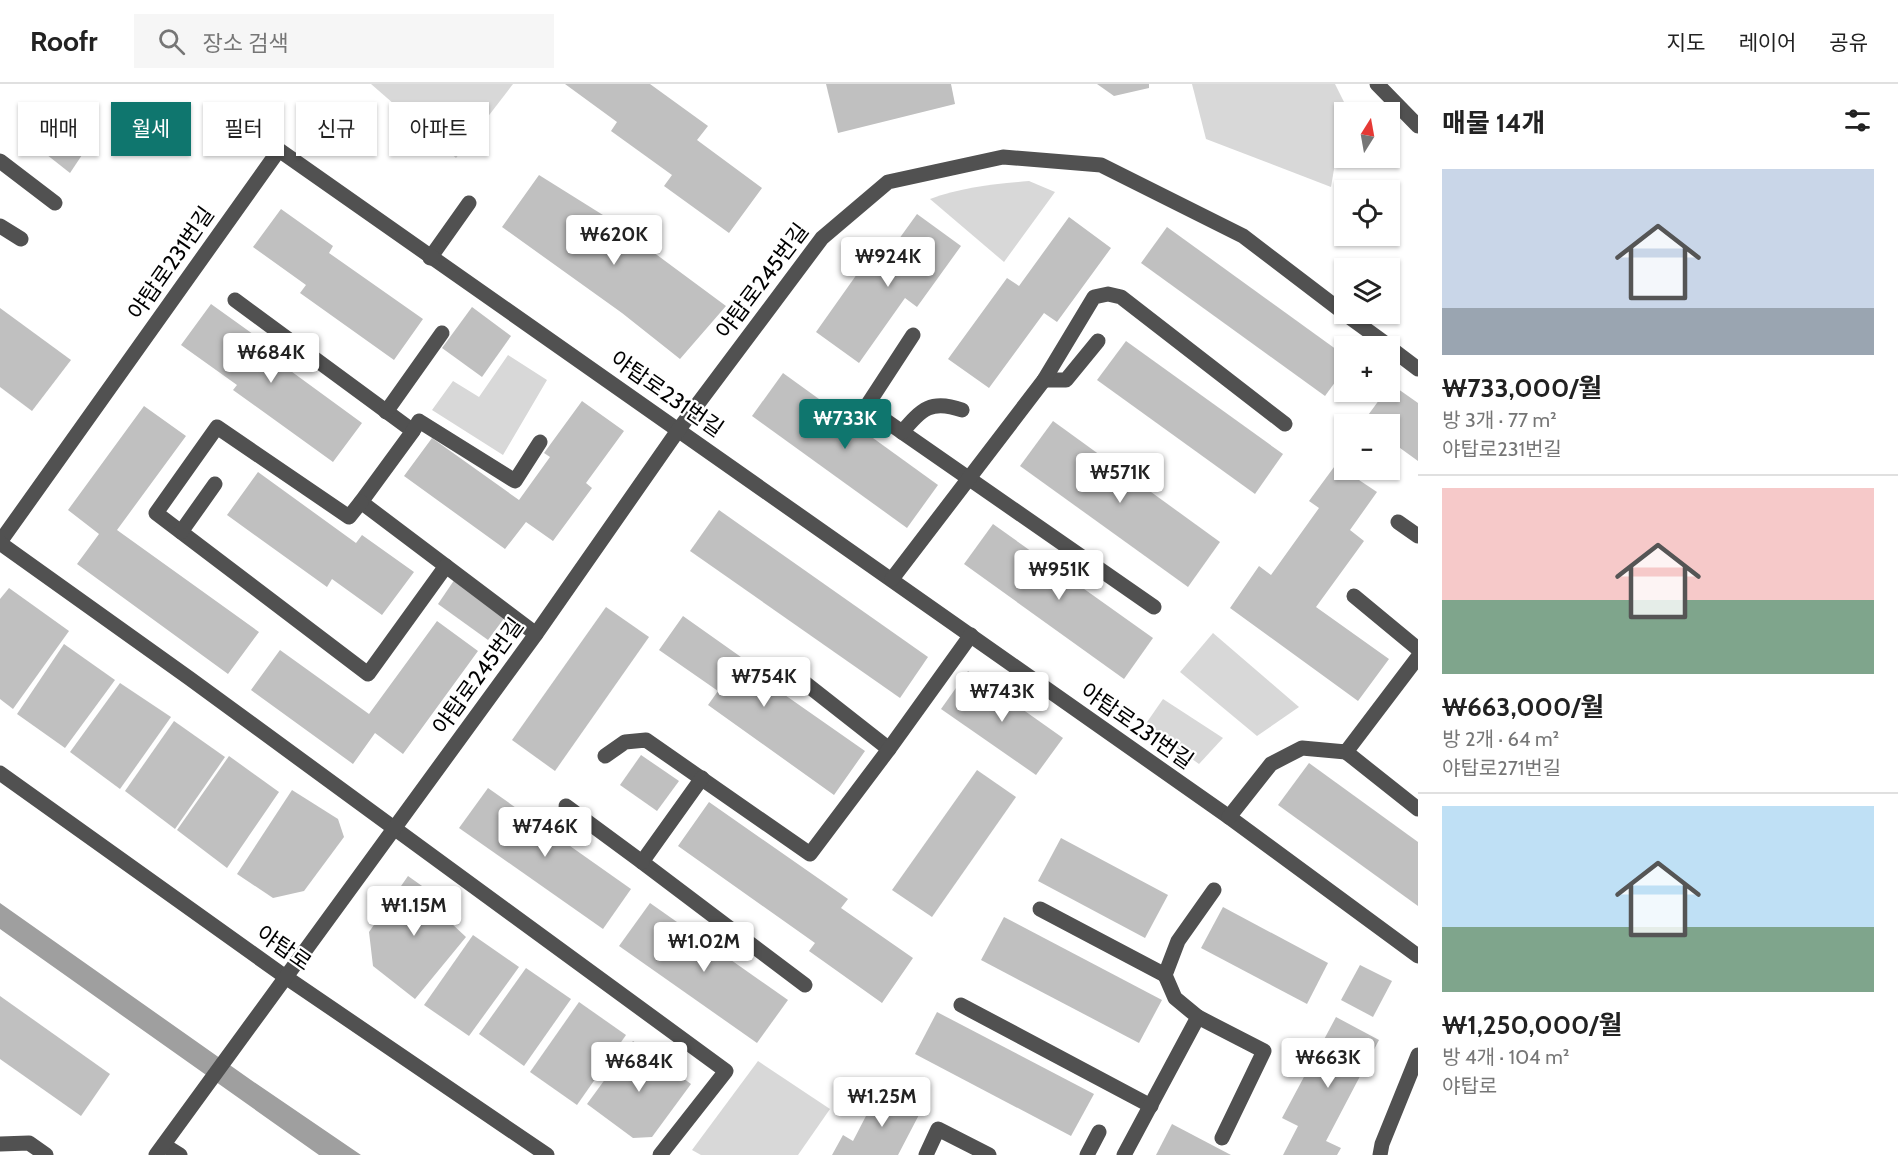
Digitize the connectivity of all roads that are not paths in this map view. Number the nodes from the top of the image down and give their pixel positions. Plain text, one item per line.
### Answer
1 (1377, 84) edge
2 (1418, 126) edge
3 (0, 161) edge
4 (54, 203) dead end
5 (470, 203) dead end
6 (0, 226) edge
7 (21, 239) dead end
8 (430, 258) junction
9 (235, 300) dead end
10 (1334, 305) edge
11 (1359, 324) edge
12 (442, 333) dead end
13 (913, 334) dead end
14 (1375, 336) edge
15 (1098, 341) dead end
16 (1400, 355) edge
17 (1418, 369) edge
18 (1044, 380) junction
19 (962, 410) dead end
20 (386, 411) junction
21 (1285, 423) dead end
22 (679, 429) junction
23 (413, 431) junction
24 (902, 432) junction
25 (540, 442) dead end
26 (971, 478) junction
27 (215, 484) dead end
28 (361, 502) junction
29 (1398, 522) dead end
30 (181, 532) junction
31 (1418, 536) edge
32 (0, 543) edge
33 (446, 566) junction
34 (892, 579) junction
35 (1354, 596) dead end
36 (1154, 607) dead end
37 (536, 634) junction
38 (971, 635) junction
39 (1418, 649) edge
40 (1418, 657) edge
41 (796, 676) dead end
42 (889, 750) junction
43 (1346, 753) junction
44 (605, 756) dead end
45 (0, 772) edge
46 (702, 778) junction
47 (566, 806) dead end
48 (1418, 809) edge
49 (1229, 817) junction
50 (394, 829) junction
51 (642, 862) junction
52 (1214, 890) dead end
53 (1040, 909) dead end
54 (1418, 956) edge
55 (1165, 975) junction
56 (287, 978) junction
57 (806, 986) dead end
58 (961, 1005) dead end
59 (1198, 1017) junction
60 (1418, 1056) edge
61 (1150, 1106) junction
62 (1099, 1132) dead end
63 (1222, 1138) dead end
64 (0, 1144) edge
65 (160, 1150) edge
66 (46, 1155) edge
67 (180, 1155) edge
68 (547, 1155) edge
69 (660, 1155) edge
70 (926, 1155) edge
71 (988, 1155) edge
72 (1087, 1155) edge
73 (1124, 1155) edge
74 (1380, 1155) edge

1 - 2 street
3 - 4 street
5 - 8 street
6 - 7 street
8 - 22 street, 야탑로231번길
8 - 32 street, 야탑로231번길
9 - 20 street
10 - 22 street, 야탑로245번길
11 - 14 street, 야탑로245번길
12 - 20 street
13 - 24 street
15 - 18 street
16 - 17 street, 야탑로245번길
18 - 21 street
18 - 26 street
19 - 24 street
20 - 23 street
22 - 34 street, 야탑로231번길
22 - 37 street, 야탑로245번길
23 - 25 street
23 - 28 street
24 - 26 street
26 - 34 street
26 - 36 street
27 - 30 street
28 - 30 street
28 - 33 street
29 - 31 street
30 - 33 street
32 - 50 street, 야탑로231번길
33 - 37 street
34 - 38 street, 야탑로231번길
35 - 39 street
37 - 50 street, 야탑로245번길
38 - 42 street
38 - 49 street, 야탑로231번길
40 - 43 street
41 - 42 street
42 - 46 street
43 - 48 street
43 - 49 street
44 - 46 street
45 - 56 street, 야탑로
46 - 51 street
47 - 51 street
49 - 54 street, 야탑로231번길
50 - 56 street, 야탑로245번길
50 - 69 street
51 - 57 street
52 - 55 street
53 - 55 street
55 - 59 street
56 - 65 street, 야탑로245번길
56 - 68 street, 야탑로
58 - 61 street
59 - 61 street
59 - 63 street
60 - 74 street
61 - 73 street
62 - 72 street
64 - 66 street
65 - 67 street
70 - 71 street

